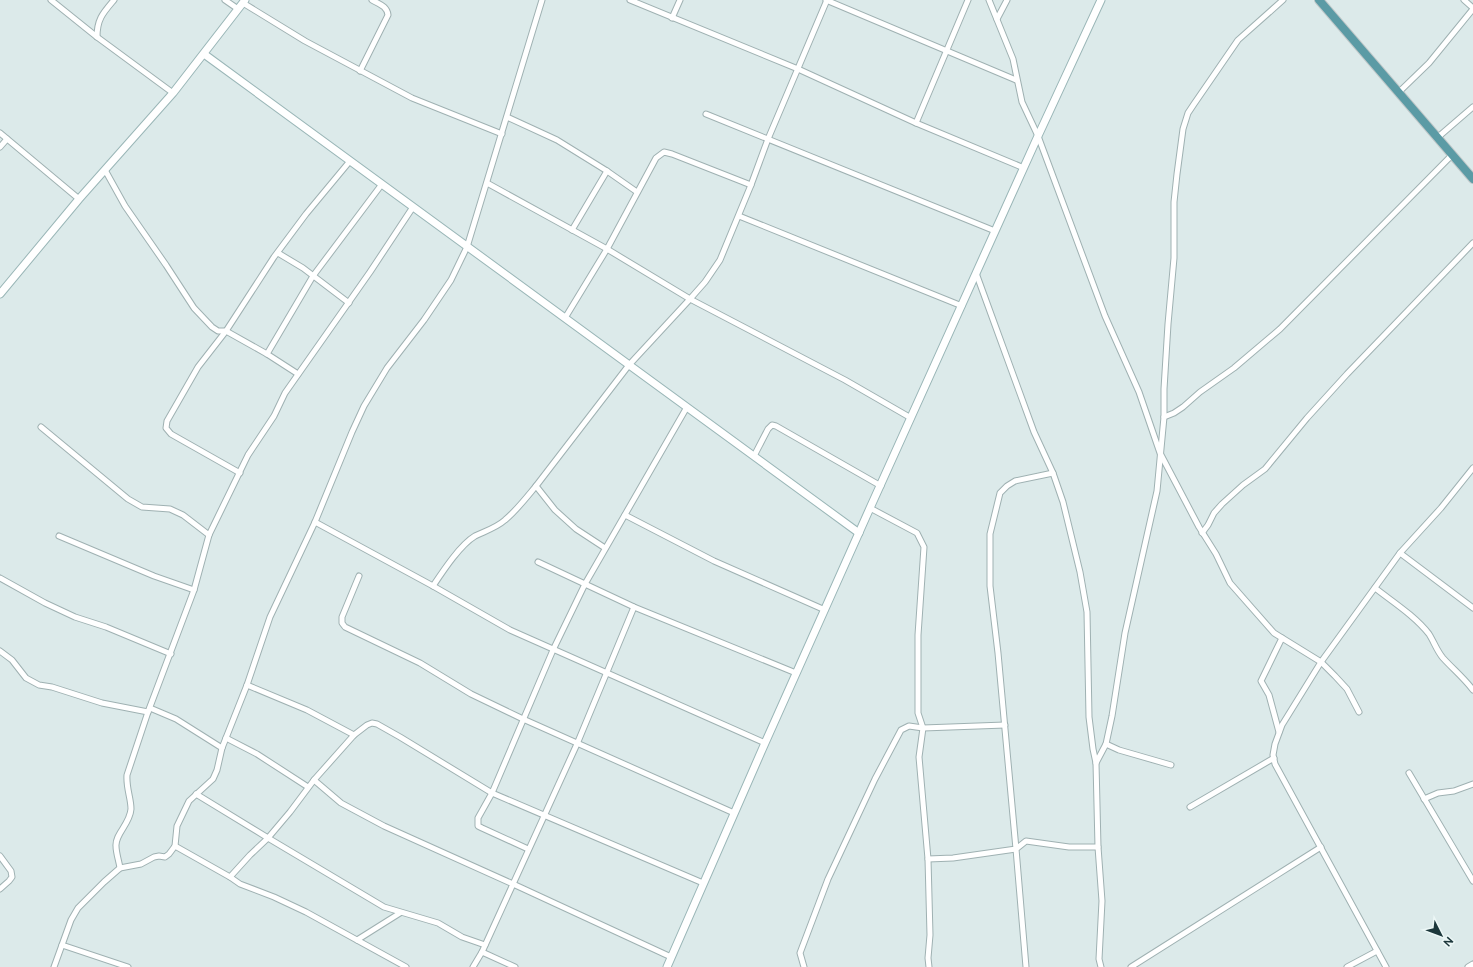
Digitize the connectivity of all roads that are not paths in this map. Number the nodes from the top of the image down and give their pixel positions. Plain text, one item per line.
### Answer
1 (51, 0) edge
2 (114, 0) edge
3 (225, 0) edge
4 (372, 0) edge
5 (542, 0) edge
6 (630, 0) edge
7 (680, 0) edge
8 (827, 0) edge
9 (968, 0) edge
10 (989, 0) edge
11 (1007, 0) edge
12 (1101, 0) edge
13 (1283, 0) edge
14 (1319, 0) edge
15 (1464, 0) edge
16 (242, 4) edge
17 (1473, 8) edge
18 (672, 18) junction
19 (997, 19) junction
20 (97, 37) junction
21 (947, 50) junction
22 (204, 54) junction
23 (798, 69) junction
24 (360, 71) junction
25 (1016, 80) junction
26 (173, 93) junction
27 (1398, 93) junction
28 (1473, 107) edge
29 (706, 114) dead end
30 (507, 117) junction
31 (916, 123) junction
32 (0, 133) edge
33 (502, 134) junction
34 (1038, 136) junction
35 (1437, 138) junction
36 (7, 139) junction
37 (768, 139) junction
38 (0, 147) edge
39 (1452, 155) junction
40 (350, 161) junction
41 (1024, 168) junction
42 (105, 170) junction
43 (607, 171) junction
44 (1473, 179) edge
45 (487, 183) junction
46 (382, 184) junction
47 (751, 185) junction
48 (637, 192) junction
49 (79, 199) junction
50 (413, 207) junction
51 (739, 216) junction
52 (572, 230) junction
53 (995, 231) junction
54 (1473, 242) edge
55 (468, 247) junction
56 (607, 248) junction
57 (278, 252) junction
58 (976, 273) junction
59 (313, 276) junction
60 (0, 294) edge
61 (690, 299) junction
62 (349, 303) junction
63 (962, 306) junction
64 (565, 318) junction
65 (226, 331) junction
66 (267, 354) junction
67 (629, 365) junction
68 (298, 374) junction
69 (687, 407) junction
70 (1164, 417) junction
71 (911, 418) junction
72 (41, 427) dead end
73 (1160, 452) junction
74 (754, 456) junction
75 (1473, 468) edge
76 (240, 473) junction
77 (1053, 473) junction
78 (536, 486) junction
79 (881, 486) junction
80 (870, 508) junction
81 (625, 515) junction
82 (315, 522) junction
83 (859, 533) junction
84 (1202, 533) junction
85 (209, 535) junction
86 (59, 536) dead end
87 (605, 548) junction
88 (1400, 553) junction
89 (538, 562) dead end
90 (360, 576) dead end
91 (0, 578) edge
92 (585, 584) junction
93 (433, 586) junction
94 (1375, 588) junction
95 (194, 590) junction
96 (634, 607) junction
97 (1473, 608) edge
98 (825, 610) junction
99 (1282, 638) junction
100 (553, 650) junction
101 (0, 651) edge
102 (171, 654) junction
103 (1321, 662) junction
104 (607, 672) junction
105 (796, 673) junction
106 (247, 685) junction
107 (1473, 690) edge
108 (149, 710) junction
109 (1359, 712) dead end
110 (523, 720) junction
111 (1005, 725) junction
112 (923, 728) junction
113 (1279, 733) junction
114 (354, 735) junction
115 (226, 738) junction
116 (765, 743) junction
117 (577, 744) junction
118 (1106, 744) junction
119 (222, 748) junction
120 (1274, 758) junction
121 (1096, 763) junction
122 (1171, 765) dead end
123 (1409, 773) dead end
124 (314, 780) junction
125 (1473, 784) edge
126 (308, 787) junction
127 (492, 793) junction
128 (196, 794) junction
129 (1424, 799) junction
130 (1190, 807) dead end
131 (734, 813) junction
132 (544, 815) junction
133 (268, 838) junction
134 (176, 846) junction
135 (1098, 847) junction
136 (1320, 848) junction
137 (528, 849) junction
138 (1016, 849) junction
139 (0, 856) edge
140 (928, 859) junction
141 (120, 868) junction
142 (230, 877) junction
143 (1473, 881) edge
144 (703, 883) junction
145 (513, 884) junction
146 (0, 889) edge
147 (400, 913) junction
148 (357, 940) junction
149 (62, 945) junction
150 (485, 945) junction
151 (1377, 951) junction
152 (482, 952) junction
153 (671, 957) junction
154 (1473, 964) edge
155 (54, 967) edge
156 (128, 967) edge
157 (406, 967) edge
158 (473, 967) edge
159 (515, 967) edge
160 (667, 967) edge
161 (804, 967) edge
162 (929, 967) edge
163 (1026, 967) edge
164 (1101, 967) edge
165 (1131, 967) edge
166 (1347, 967) edge
167 (1386, 967) edge
168 (1468, 967) edge

1 - 20 street
2 - 20 street
3 - 16 street
4 - 24 street
5 - 30 street
6 - 18 street
7 - 18 street
8 - 21 street
8 - 23 street
9 - 21 street
10 - 19 street
11 - 19 street
12 - 34 street
13 - 70 street
14 - 27 main road
15 - 17 street
16 - 22 street
16 - 24 street
17 - 27 street
18 - 23 street
19 - 25 street
20 - 26 street
21 - 25 street
21 - 31 street
22 - 26 street
22 - 40 street
23 - 31 street
23 - 37 street
24 - 33 street
25 - 34 street
26 - 42 street
27 - 35 main road
28 - 35 street
29 - 37 street
30 - 33 street
30 - 43 street
31 - 41 street
32 - 36 street
33 - 45 street
34 - 41 street
34 - 73 street
35 - 39 main road
36 - 38 street
36 - 49 street
37 - 47 street
37 - 53 street
39 - 44 main road
39 - 70 street
40 - 46 street
40 - 57 street
41 - 53 street
42 - 49 street
42 - 65 street
43 - 48 street
43 - 52 street
45 - 52 street
45 - 55 street
46 - 50 street
46 - 59 street
47 - 48 street
47 - 51 street
48 - 56 street
49 - 60 street
50 - 55 street
50 - 62 street
51 - 61 street
51 - 63 street
52 - 56 street
53 - 58 street
54 - 84 street
55 - 64 street
55 - 82 street
56 - 61 street
56 - 64 street
57 - 59 street
57 - 65 street
58 - 63 street
58 - 77 street
59 - 62 street
59 - 66 street
61 - 67 street
61 - 71 street
62 - 68 street
63 - 71 street
64 - 67 street
65 - 66 street
65 - 76 street
66 - 68 street
67 - 69 street
67 - 78 street
68 - 76 street
69 - 74 street
69 - 81 street
70 - 73 street
71 - 79 street
72 - 85 street
73 - 84 street
73 - 118 street
74 - 79 street
74 - 83 street
75 - 88 street
76 - 85 street
77 - 111 street
77 - 121 street
78 - 87 street
78 - 93 street
79 - 80 street
80 - 83 street
80 - 112 street
81 - 87 street
81 - 98 street
82 - 93 street
82 - 106 street
83 - 98 street
84 - 99 street
85 - 95 street
86 - 95 street
87 - 92 street
88 - 94 street
88 - 97 street
89 - 92 street
90 - 110 street
91 - 102 street
92 - 96 street
92 - 100 street
93 - 100 street
94 - 103 street
94 - 107 street
95 - 102 street
96 - 104 street
96 - 105 street
98 - 105 street
99 - 103 street
99 - 113 street
100 - 104 street
100 - 110 street
101 - 108 street
102 - 108 street
103 - 109 street
103 - 113 street
104 - 116 street
104 - 117 street
105 - 116 street
106 - 114 street
106 - 115 street
108 - 119 street
108 - 141 street
110 - 117 street
110 - 127 street
111 - 112 street
111 - 138 street
112 - 140 street
112 - 161 street
113 - 120 street
114 - 124 street
114 - 127 street
115 - 119 street
115 - 126 street
116 - 131 street
117 - 131 street
117 - 132 street
118 - 121 street
118 - 122 street
119 - 128 street
120 - 130 street
120 - 136 street
121 - 135 street
123 - 129 street
124 - 126 street
124 - 145 street
125 - 129 street
126 - 133 street
127 - 132 street
127 - 137 street
128 - 133 street
128 - 134 street
129 - 143 street
131 - 144 street
132 - 137 street
132 - 144 street
133 - 142 street
133 - 147 street
134 - 141 street
134 - 142 street
135 - 138 street
135 - 164 street
136 - 151 street
136 - 165 street
137 - 145 street
138 - 140 street
138 - 163 street
139 - 146 street
140 - 162 street
141 - 149 street
142 - 148 street
144 - 153 street
145 - 150 street
145 - 153 street
147 - 148 street
147 - 150 street
148 - 157 street
149 - 155 street
149 - 156 street
150 - 152 street
151 - 166 street
151 - 167 street
152 - 158 street
152 - 159 street
153 - 160 street
154 - 168 street

